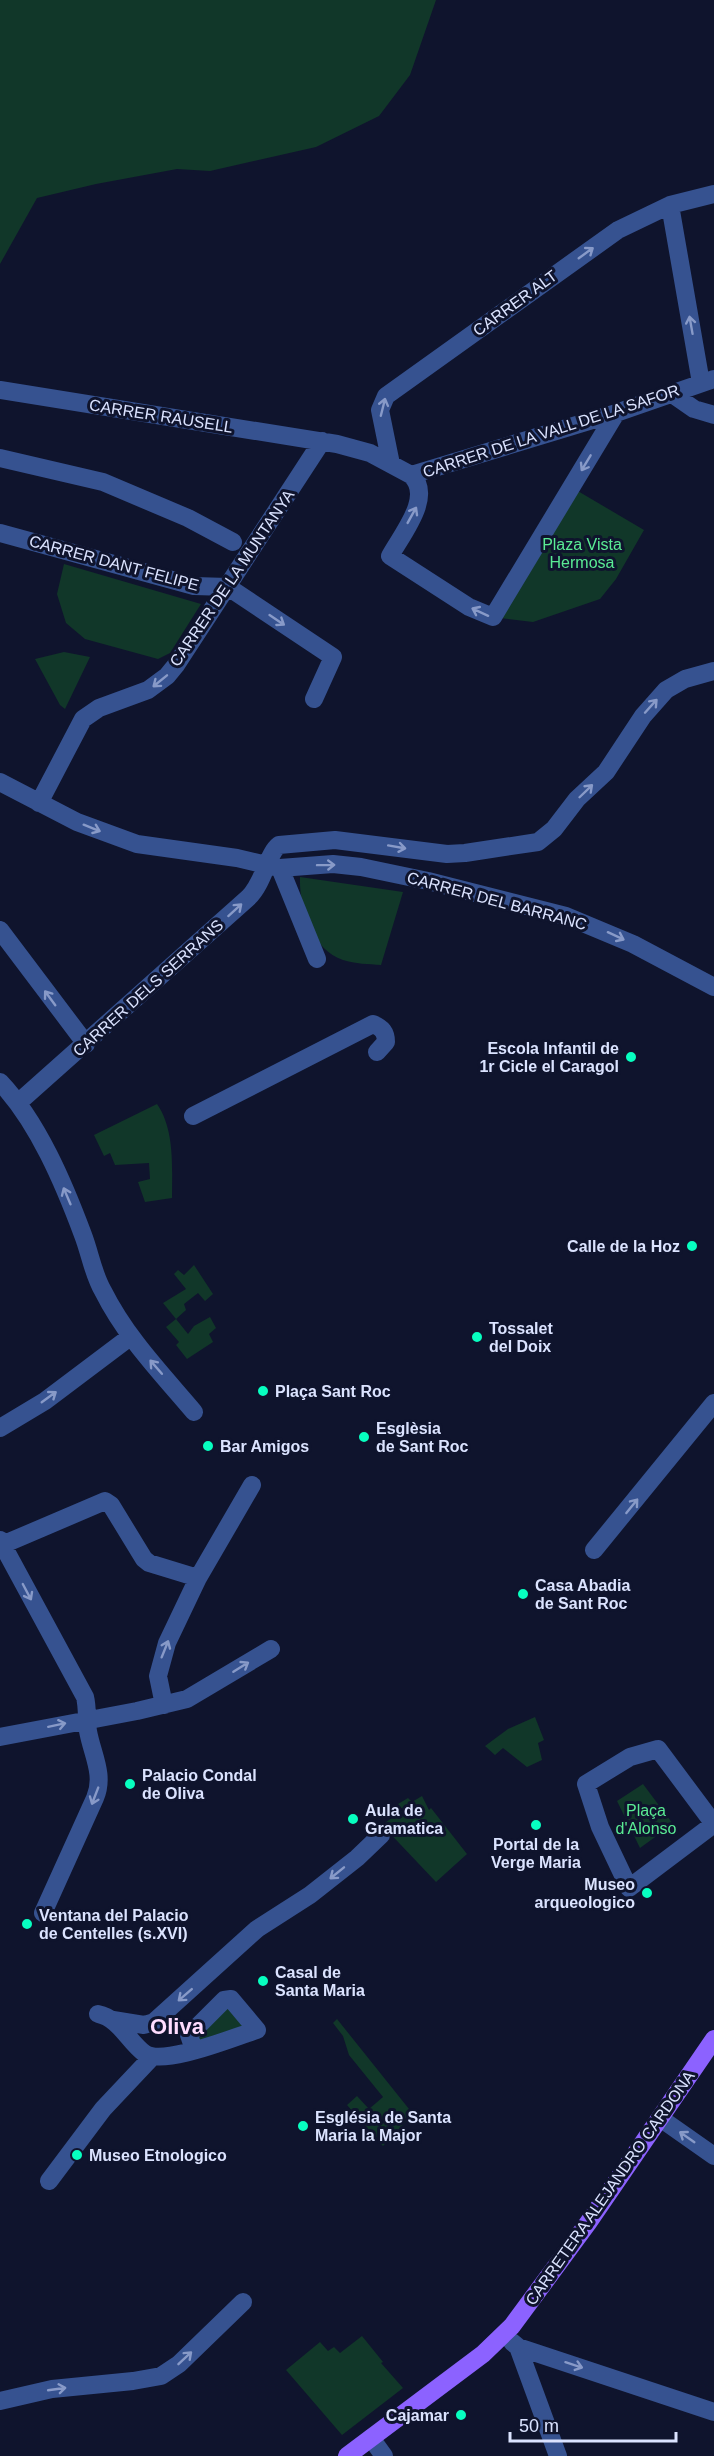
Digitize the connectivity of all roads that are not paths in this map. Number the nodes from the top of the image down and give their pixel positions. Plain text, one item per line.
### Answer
1 (714, 194) edge
2 (670, 205) junction
3 (708, 381) edge
4 (0, 390) edge
5 (671, 393) junction
6 (616, 413) junction
7 (714, 415) edge
8 (322, 441) junction
9 (0, 458) edge
10 (391, 464) junction
11 (411, 475) junction
12 (0, 533) edge
13 (233, 542) dead end
14 (228, 587) junction
15 (714, 671) edge
16 (314, 699) dead end
17 (0, 782) edge
18 (39, 803) junction
19 (274, 867) junction
20 (0, 930) edge
21 (317, 959) dead end
22 (714, 987) edge
23 (86, 1044) junction
24 (377, 1052) dead end
25 (0, 1082) edge
26 (19, 1102) junction
27 (193, 1116) dead end
28 (130, 1337) junction
29 (714, 1403) edge
30 (194, 1412) dead end
31 (0, 1428) edge
32 (252, 1485) dead end
33 (1, 1542) edge
34 (594, 1550) dead end
35 (198, 1578) junction
36 (270, 1649) dead end
37 (164, 1705) junction
38 (87, 1719) junction
39 (0, 1737) edge
40 (714, 1824) edge
41 (381, 1834) dead end
42 (43, 1913) dead end
43 (714, 2039) edge
44 (194, 2050) dead end
45 (152, 2057) junction
46 (660, 2118) junction
47 (714, 2156) edge
48 (49, 2181) dead end
49 (243, 2302) dead end
50 (503, 2336) junction
51 (518, 2347) junction
52 (0, 2401) edge
53 (714, 2412) edge
54 (371, 2438) junction
55 (347, 2456) edge
56 (384, 2456) edge
57 (558, 2456) edge

1 - 2 street, CARRER ALT
3 -> 2 street
10 -> 2 street, CARRER ALT
3 - 5 street, CARRER DE LA VALL DE LA SAFOR
4 - 8 street, CARRER RAUSELL
5 - 6 street, CARRER DE LA VALL DE LA SAFOR
5 - 7 street
6 - 11 street, CARRER DE LA VALL DE LA SAFOR
6 -> 11 street
8 - 10 street, CARRER DE LA VALL DE LA SAFOR
8 - 14 street, CARRER DE LA MUNTANYA
9 - 13 street
10 - 11 street, CARRER DE LA VALL DE LA SAFOR
12 - 14 street, CARRER DANT FELIPE
14 -> 16 street
14 -> 18 street, CARRER DE LA MUNTANYA
19 -> 15 street, CARRER DELS SERRANS
17 - 18 street, CARRER DEL BARRANC
18 -> 19 street, CARRER DEL BARRANC
19 - 21 street
19 -> 22 street, CARRER DEL BARRANC
23 -> 19 street, CARRER DELS SERRANS
23 -> 20 street
23 - 26 street, CARRER DELS SERRANS
24 - 27 street
25 - 26 street
28 -> 26 street
30 -> 28 street
31 -> 28 street
34 -> 29 street
32 - 35 street
33 - 35 street
33 -> 38 street
37 -> 35 street
37 -> 36 street
37 - 38 street
39 -> 38 street
38 -> 42 street
40 - 40 street
41 -> 45 street
43 - 46 main road, CARRETERA ALEJANDRO CARDONA
44 - 45 street
45 - 48 street
47 -> 46 street
46 - 50 main road, CARRETERA ALEJANDRO CARDONA
52 -> 49 street
50 - 51 street
50 - 54 main road, CARRETERA ALEJANDRO CARDONA
51 -> 53 street
51 - 57 street
54 - 55 main road, CARRETERA ALEJANDRO CARDONA
54 - 56 street

